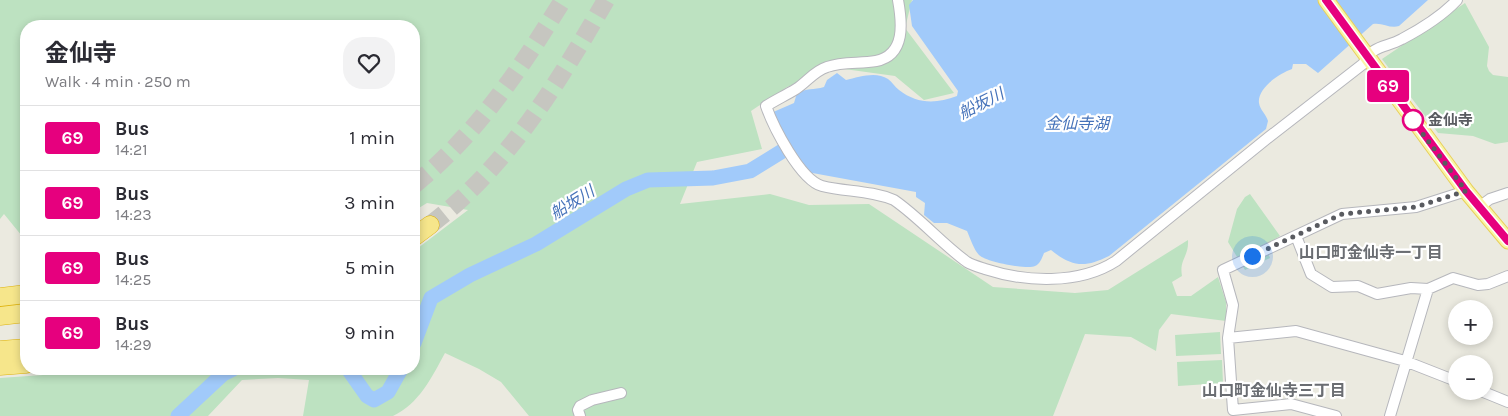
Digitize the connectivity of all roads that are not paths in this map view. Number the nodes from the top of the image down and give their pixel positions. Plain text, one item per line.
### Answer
1 (898, 0) edge
2 (1326, 0) edge
3 (1457, 0) edge
4 (1362, 51) junction
5 (1466, 191) junction
6 (1508, 194) edge
7 (1478, 207) junction
8 (430, 225) tunnel mouth
9 (420, 232) edge
10 (1296, 236) junction
11 (1507, 238) edge
12 (1508, 276) edge
13 (1428, 289) junction
14 (1228, 338) junction
15 (20, 348) edge
16 (0, 350) edge
17 (1405, 360) junction
18 (20, 364) edge
19 (0, 366) edge
20 (1448, 378) edge
21 (621, 393) dead end
22 (1493, 396) edge
23 (1508, 402) edge
24 (580, 416) edge
25 (1336, 416) edge
26 (1390, 416) edge

1 - 4 street
2 - 4 main road
3 - 4 street
4 - 5 main road
5 - 7 main road
5 - 10 street
6 - 7 street
7 - 11 main road
8 - 9 highway
10 - 13 street
10 - 14 street
12 - 13 street
13 - 17 street
14 - 17 street
14 - 25 street
15 - 16 highway
17 - 20 street
17 - 26 street
18 - 19 highway
21 - 24 street
22 - 23 street

